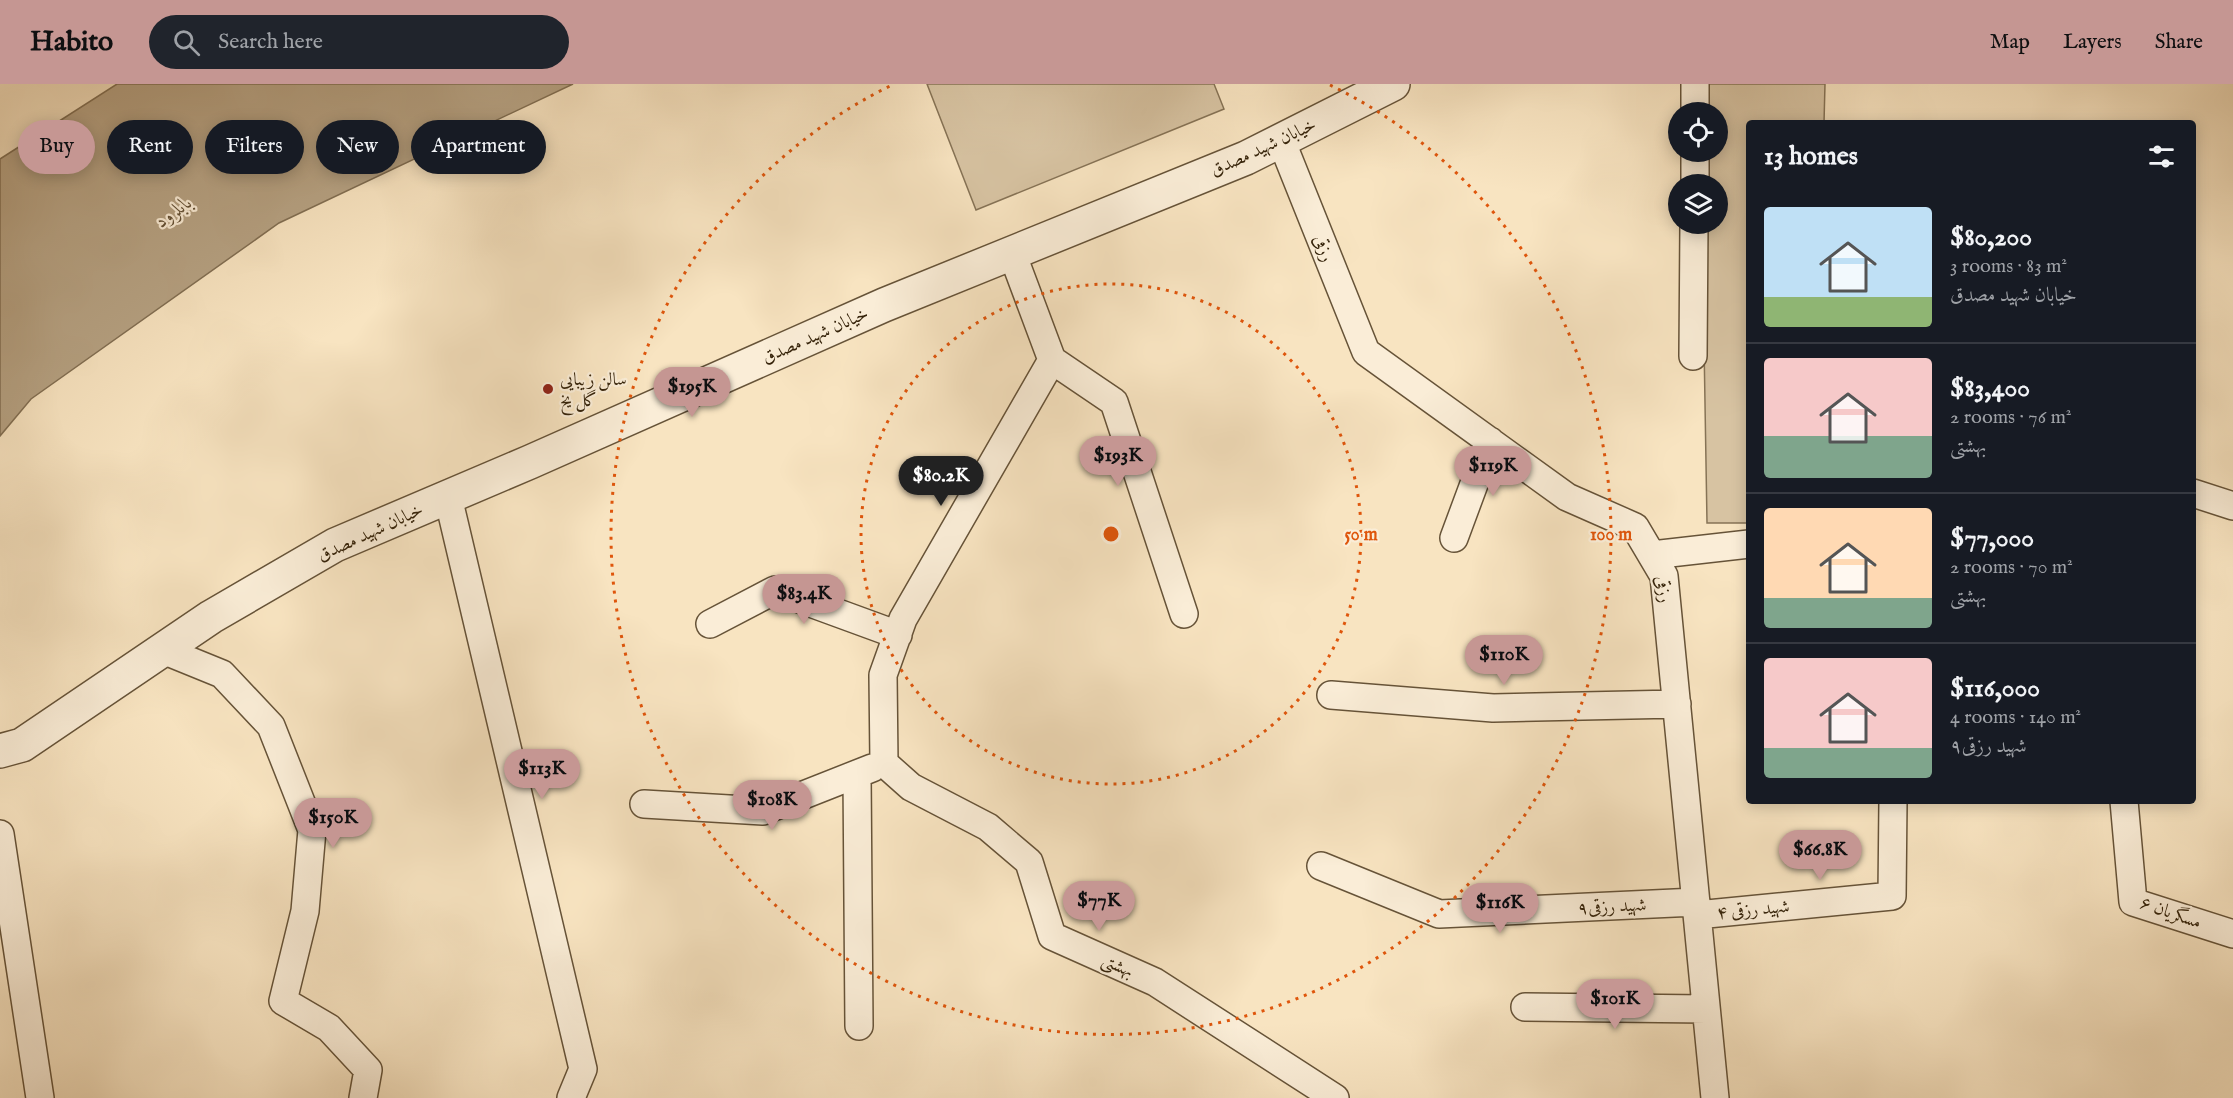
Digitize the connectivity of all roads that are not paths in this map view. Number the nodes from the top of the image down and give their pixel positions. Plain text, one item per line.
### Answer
1 (1392, 84) edge
2 (1695, 84) edge
3 (1695, 102) edge
4 (1281, 140) junction
5 (1694, 234) edge
6 (1012, 253) junction
7 (1693, 356) dead end
8 (1052, 360) junction
9 (1490, 441) junction
10 (2196, 494) edge
11 (448, 497) junction
12 (2233, 506) edge
13 (1454, 538) dead end
14 (1746, 544) edge
15 (1652, 555) junction
16 (1184, 614) dead end
17 (710, 624) dead end
18 (898, 635) junction
19 (163, 650) junction
20 (1331, 695) dead end
21 (1677, 704) junction
22 (0, 751) edge
23 (884, 763) junction
24 (856, 774) junction
25 (644, 804) dead end
26 (1893, 804) edge
27 (2124, 804) edge
28 (0, 834) edge
29 (1321, 866) dead end
30 (1697, 908) junction
31 (2233, 934) edge
32 (1525, 1007) dead end
33 (1706, 1009) junction
34 (859, 1026) dead end
35 (40, 1098) edge
36 (363, 1098) edge
37 (571, 1098) edge
38 (1335, 1098) edge
39 (1715, 1098) edge

1 - 4 street, خیابان شهید مصدق
2 - 3 street
4 - 6 street, خیابان شهید مصدق
4 - 9 street, رزقی
5 - 7 street
6 - 8 street
6 - 11 street, خیابان شهید مصدق
8 - 16 street
8 - 18 street
9 - 13 street
9 - 15 street, رزقی
10 - 12 street
11 - 19 street, خیابان شهید مصدق
11 - 37 street
14 - 15 street
15 - 21 street, رزقی
17 - 18 street
18 - 23 street
19 - 22 street, خیابان شهید مصدق
19 - 36 street
20 - 21 street
21 - 30 street, رزقی
23 - 24 street
23 - 38 street, بهشتی
24 - 25 street
24 - 34 street
26 - 30 street, شهید رزقی ۴
27 - 31 street, مسگریان ۶
28 - 35 street
29 - 30 street, شهید رزقی۹
30 - 33 street, رزقی
32 - 33 street
33 - 39 street, رزقی

